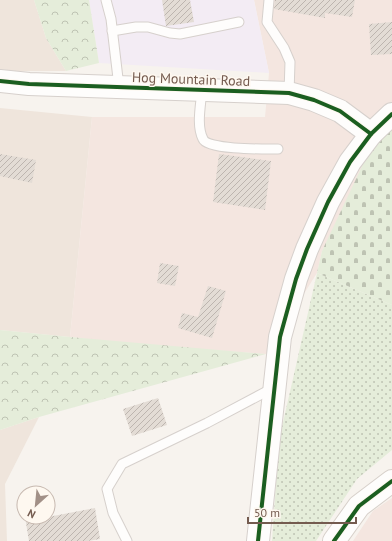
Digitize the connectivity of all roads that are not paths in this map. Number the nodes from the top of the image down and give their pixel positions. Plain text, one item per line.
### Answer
1 (106, 0) edge
2 (269, 0) edge
3 (239, 22) dead end
4 (112, 31) junction
5 (0, 81) edge
6 (119, 87) junction
7 (202, 90) junction
8 (289, 93) junction
9 (392, 114) edge
10 (371, 134) junction
11 (278, 149) dead end
12 (274, 387) junction
13 (392, 482) edge
14 (127, 541) edge
15 (258, 541) edge
16 (334, 541) edge

1 - 4 lane
2 - 8 lane
3 - 4 lane
4 - 6 lane
5 - 6 street, Hog Mountain Road
6 - 7 street, Hog Mountain Road
7 - 8 street, Hog Mountain Road
7 - 11 lane
8 - 10 street, Hog Mountain Road
9 - 10 street
10 - 12 street
12 - 14 lane
12 - 15 street
13 - 16 street

